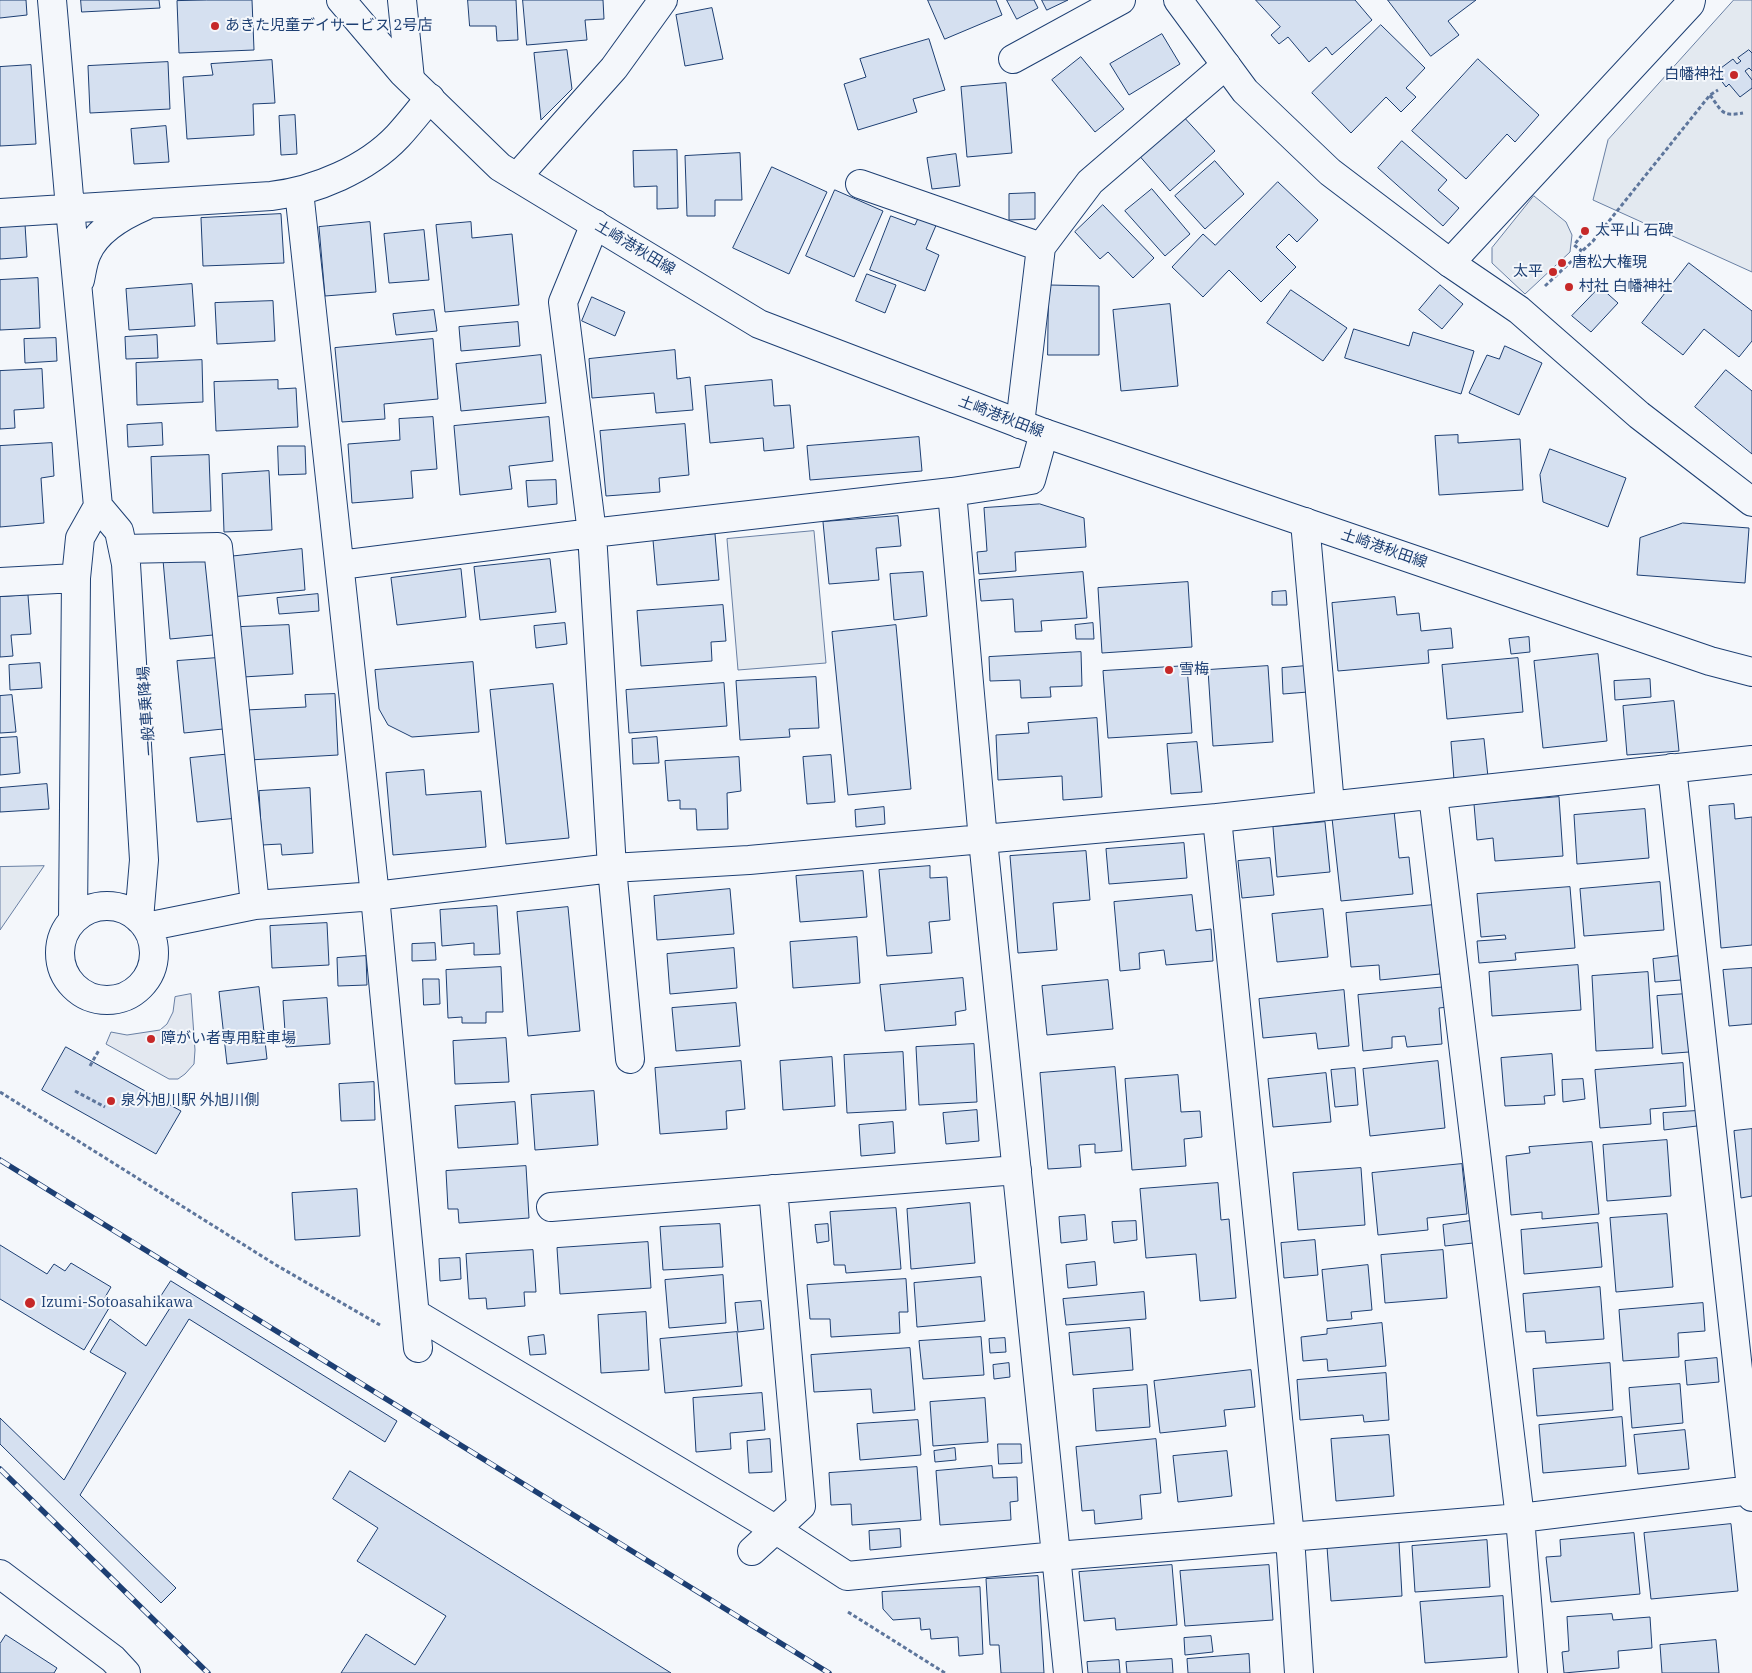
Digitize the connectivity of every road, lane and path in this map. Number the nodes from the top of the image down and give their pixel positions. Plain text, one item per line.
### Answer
1 (52, 0) edge
2 (341, 0) edge
3 (402, 0) edge
4 (664, 0) edge
5 (1121, 0) edge
6 (1178, 0) edge
7 (1691, 0) edge
8 (1013, 60) dead end
9 (1226, 65) junction
10 (410, 80) junction
11 (1718, 90) dead end
12 (1710, 95) junction
13 (430, 98) junction
14 (1743, 113) dead end
15 (517, 177) junction
16 (860, 184) dead end
17 (300, 191) junction
18 (151, 203) junction
19 (70, 208) junction
20 (0, 214) edge
21 (594, 224) junction
22 (1582, 235) dead end
23 (1041, 247) junction
24 (1582, 251) junction
25 (1450, 263) junction
26 (78, 293) junction
27 (1519, 310) junction
28 (1032, 428) junction
29 (952, 492) junction
30 (1752, 502) edge
31 (98, 506) junction
32 (1305, 522) junction
33 (592, 533) junction
34 (124, 557) junction
35 (340, 565) junction
36 (76, 578) junction
37 (0, 582) edge
38 (1752, 672) edge
39 (1752, 760) edge
40 (1672, 768) junction
41 (1433, 795) junction
42 (1330, 805) junction
43 (1217, 818) junction
44 (984, 840) junction
45 (612, 868) junction
46 (375, 896) junction
47 (255, 905) junction
48 (73, 920) junction
49 (143, 923) junction
50 (99, 1050) dead end
51 (630, 1059) dead end
52 (90, 1066) dead end
53 (75, 1090) dead end
54 (0, 1092) edge
55 (105, 1107) dead end
56 (1017, 1170) junction
57 (773, 1189) junction
58 (551, 1207) dead end
59 (276, 1265) dead end
60 (416, 1314) junction
61 (418, 1348) dead end
62 (1752, 1492) edge
63 (1520, 1518) junction
64 (775, 1529) junction
65 (1290, 1537) junction
66 (752, 1552) dead end
67 (1057, 1556) junction
68 (0, 1574) edge
69 (114, 1668) edge
70 (1068, 1673) edge
71 (1299, 1673) edge
72 (1533, 1673) edge

1 - 19 street
2 - 10 street, 土崎港秋田線
3 - 10 street
4 - 15 street
5 - 8 street
6 - 9 street
7 - 25 street
9 - 23 street
9 - 25 street
10 - 13 street, 土崎港秋田線
11 - 12 path
12 - 14 path
12 - 24 path
13 - 15 street, 土崎港秋田線
13 - 17 street
15 - 21 street, 土崎港秋田線
16 - 23 street
17 - 18 street
17 - 35 street
18 - 19 street
18 - 26 street
19 - 20 street
19 - 26 street
21 - 28 street, 土崎港秋田線
21 - 33 street
22 - 24 path
23 - 28 street
24 - 27 path
25 - 27 street
26 - 31 street
27 - 30 street
28 - 29 street
28 - 32 street, 土崎港秋田線
29 - 33 street
29 - 44 street
31 - 34 street
31 - 36 street
32 - 38 street, 土崎港秋田線
32 - 42 street
33 - 35 street
33 - 45 street
34 - 47 street
34 - 49 street
35 - 46 street
36 - 37 street
36 - 48 street
39 - 40 street
40 - 41 street
40 - 62 street
41 - 42 street
41 - 63 street
42 - 43 street
43 - 44 street
43 - 65 street
44 - 45 street
44 - 56 street
45 - 46 street
45 - 51 street
46 - 47 street
46 - 60 street
47 - 49 street
48 - 49 street
48 - 49 street
50 - 52 path
53 - 55 path
54 - 59 path
56 - 57 street
56 - 67 street
57 - 58 street
57 - 64 street
60 - 61 street
60 - 64 street
62 - 63 street
63 - 65 street
63 - 72 street
64 - 66 street
64 - 67 street
65 - 67 street
65 - 71 street
67 - 70 street
68 - 69 street

